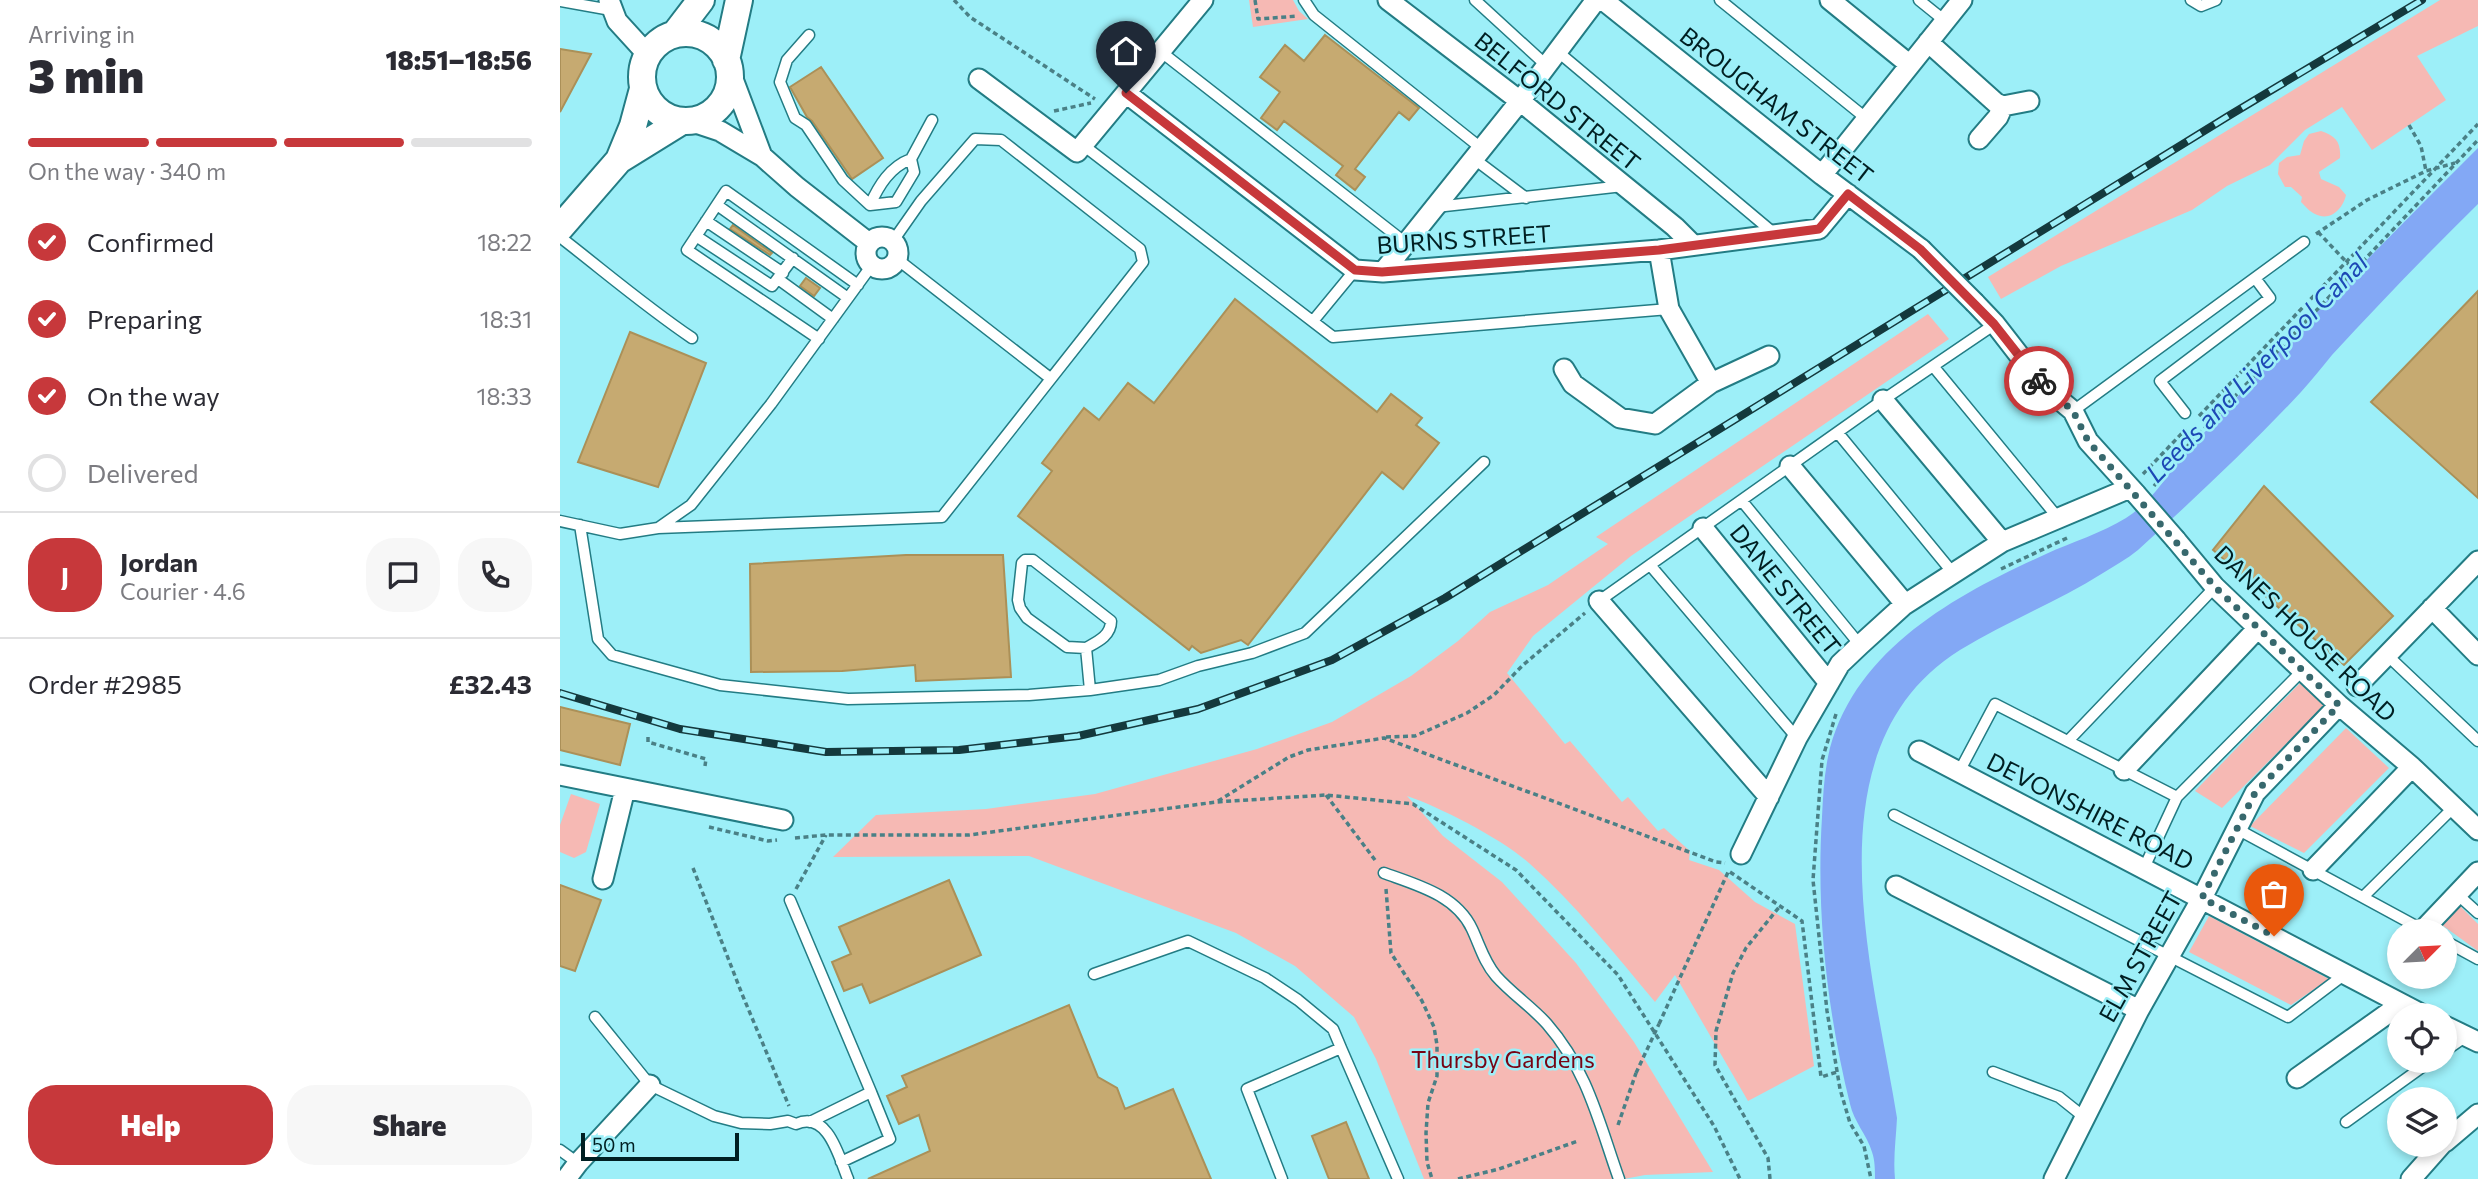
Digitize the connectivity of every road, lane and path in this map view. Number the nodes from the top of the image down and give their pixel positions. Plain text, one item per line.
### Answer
1 (701, 0) edge
2 (739, 0) edge
3 (954, 0) edge
4 (1255, 0) edge
5 (1388, 0) edge
6 (1475, 0) edge
7 (1596, 0) edge
8 (1603, 0) edge
9 (1720, 0) edge
10 (1830, 0) edge
11 (1919, 0) edge
12 (1962, 0) edge
13 (2191, 0) edge
14 (2216, 0) edge
15 (560, 1) edge
16 (1193, 3) edge
17 (1305, 3) edge
18 (610, 5) edge
19 (1945, 22) junction
20 (674, 34) junction
21 (809, 35) dead end
22 (1928, 42) junction
23 (1160, 51) junction
24 (648, 55) junction
25 (1551, 58) junction
26 (728, 65) junction
27 (1910, 65) junction
28 (979, 79) dead end
29 (643, 89) junction
30 (1126, 93) junction
31 (2029, 100) dead end
32 (1520, 101) junction
33 (2003, 106) junction
34 (1028, 116) junction
35 (1867, 119) junction
36 (932, 120) dead end
37 (686, 121) junction
38 (2478, 124) edge
39 (2409, 125) dead end
40 (1979, 139) dead end
41 (2478, 140) edge
42 (1080, 149) junction
43 (1477, 153) junction
44 (762, 156) junction
45 (911, 159) junction
46 (619, 160) junction
47 (2456, 163) junction
48 (2435, 170) junction
49 (2426, 172) junction
50 (1822, 175) junction
51 (1624, 186) junction
52 (1848, 194) junction
53 (1526, 198) junction
54 (717, 205) junction
55 (870, 205) junction
56 (1436, 207) junction
57 (706, 221) junction
58 (560, 228) edge
59 (2318, 232) junction
60 (1776, 235) junction
61 (696, 236) junction
62 (560, 237) edge
63 (869, 243) junction
64 (2304, 243) joint
65 (1406, 244) junction
66 (1693, 245) junction
67 (895, 250) junction
68 (1659, 250) junction
69 (793, 258) junction
70 (2345, 261) junction
71 (872, 265) junction
72 (1355, 270) junction
73 (2354, 270) junction
74 (1382, 272) junction
75 (780, 276) junction
76 (2255, 278) junction
77 (858, 285) junction
78 (848, 298) junction
79 (1975, 303) joint
80 (1669, 309) junction
81 (833, 319) junction
82 (1312, 321) junction
83 (1994, 324) junction
84 (692, 338) dead end
85 (818, 339) junction
86 (1769, 356) dead end
87 (1933, 366) junction
88 (1564, 369) dead end
89 (1050, 378) junction
90 (1711, 383) junction
91 (1883, 400) junction
92 (2073, 411) junction
93 (2185, 413) dead end
94 (1838, 433) junction
95 (1484, 462) dead end
96 (1790, 466) junction
97 (2146, 471) dead end
98 (2139, 490) junction
99 (1742, 501) junction
100 (2059, 519) junction
101 (560, 521) edge
102 (580, 525) junction
103 (658, 528) junction
104 (1703, 528) junction
105 (2075, 534) dead end
106 (2002, 542) junction
107 (2478, 561) edge
108 (1650, 565) junction
109 (1999, 569) dead end
110 (1953, 573) junction
111 (2215, 587) junction
112 (1599, 601) junction
113 (1905, 604) junction
114 (2432, 608) junction
115 (2258, 628) junction
116 (1860, 645) junction
117 (1086, 648) junction
118 (2387, 655) junction
119 (2478, 655) edge
120 (2302, 671) junction
121 (1829, 683) junction
122 (2357, 687) dead end
123 (1090, 690) junction
124 (1839, 704) dead end
125 (2339, 705) junction
126 (1384, 738) junction
127 (1797, 738) junction
128 (2068, 741) junction
129 (2478, 741) edge
130 (647, 742) dead end
131 (1919, 751) dead end
132 (705, 766) dead end
133 (2412, 767) junction
134 (2124, 770) junction
135 (1959, 772) junction
136 (560, 775) edge
137 (625, 789) junction
138 (1326, 795) junction
139 (1769, 797) junction
140 (2177, 797) junction
141 (1216, 802) junction
142 (2454, 807) junction
143 (1894, 815) dead end
144 (698, 824) dead end
145 (787, 829) joint
146 (2237, 829) junction
147 (2478, 830) edge
148 (826, 835) junction
149 (779, 840) dead end
150 (1741, 854) dead end
151 (693, 867) dead end
152 (2144, 868) junction
153 (2313, 870) junction
154 (1728, 871) junction
155 (2478, 872) edge
156 (1384, 873) junction
157 (603, 879) dead end
158 (1896, 886) dead end
159 (2457, 894) junction
160 (2363, 897) junction
161 (2202, 898) junction
162 (790, 900) joint
163 (1780, 906) junction
164 (2478, 913) edge
165 (2404, 919) edge
166 (2434, 919) edge
167 (2457, 948) edge
168 (2170, 955) junction
169 (2478, 959) edge
170 (1094, 974) dead end
171 (2345, 974) junction
172 (2399, 1003) edge
173 (2139, 1010) junction
174 (2387, 1014) edge
175 (595, 1017) dead end
176 (1341, 1048) junction
177 (1837, 1072) junction
178 (1993, 1072) dead end
179 (2414, 1073) edge
180 (2297, 1078) dead end
181 (649, 1085) junction
182 (871, 1092) junction
183 (2478, 1114) edge
184 (2084, 1117) junction
185 (810, 1122) junction
186 (2347, 1122) dead end
187 (796, 1124) junction
188 (2457, 1132) edge
189 (1578, 1141) dead end
190 (560, 1150) edge
191 (2431, 1157) edge
192 (841, 1162) junction
193 (1613, 1162) junction
194 (578, 1163) junction
195 (566, 1179) edge
196 (848, 1179) edge
197 (1282, 1179) edge
198 (1398, 1179) edge
199 (1432, 1179) edge
200 (1458, 1179) edge
201 (1619, 1179) edge
202 (1740, 1179) edge
203 (1770, 1179) edge
204 (1871, 1179) edge
205 (2054, 1179) edge
206 (2411, 1179) edge

1 - 20 main road
2 - 26 main road
3 - 34 path
4 - 17 path
5 - 32 street, BELFORD STREET
6 - 25 lane
7 - 25 street
8 - 50 street, BROUGHAM STREET
9 - 35 lane
10 - 27 street
11 - 19 lane
12 - 19 street
13 - 14 lane
15 - 18 lane
16 - 23 street
17 - 43 lane
18 - 24 street
19 - 22 street
20 - 24 main road
20 - 26 main road
21 - 55 lane
22 - 27 street
22 - 33 street
23 - 30 street
23 - 65 lane
24 - 29 main road
25 - 32 street
25 - 60 lane
26 - 37 main road
26 - 44 street
27 - 35 street
28 - 34 street
29 - 37 main road
29 - 46 main road
30 - 42 street
30 - 72 street, BURNS STREET
31 - 33 street
32 - 43 street
32 - 51 street, BELFORD STREET
33 - 40 street
34 - 42 street
35 - 50 street
36 - 45 lane
37 - 44 street
37 - 46 main road
38 - 48 path
39 - 49 path
41 - 47 path
42 - 82 lane
43 - 53 lane
43 - 56 street
44 - 63 street
45 - 55 lane
45 - 55 lane
46 - 58 main road
47 - 48 path
47 - 73 path
48 - 49 path
48 - 70 path
49 - 59 path
50 - 52 street, BROUGHAM STREET
51 - 53 lane
51 - 66 street, BELFORD STREET
52 - 60 street, BURNS STREET
52 - 79 street, BROUGHAM STREET, bridge
53 - 56 lane
54 - 57 lane
54 - 69 lane
54 - 77 lane
56 - 65 street
57 - 61 lane
57 - 75 lane
59 - 64 path
59 - 70 path
60 - 66 street, BURNS STREET
61 - 75 lane
61 - 85 lane
62 - 84 lane
63 - 67 street
63 - 71 street
64 - 76 lane
65 - 74 street
66 - 68 street, BURNS STREET
67 - 71 street
67 - 89 lane
67 - 89 lane
68 - 74 street, BURNS STREET
68 - 80 street
69 - 75 lane
69 - 78 lane
70 - 73 path
70 - 97 path
71 - 77 lane
72 - 74 street, BURNS STREET
72 - 82 lane
73 - 98 path
75 - 81 lane
76 - 92 lane
76 - 93 lane
77 - 78 lane
78 - 81 lane
79 - 83 street, DANES HOUSE ROAD
80 - 82 lane
80 - 90 street
81 - 85 lane
83 - 87 lane
83 - 92 street, DANES HOUSE ROAD
85 - 103 lane
86 - 90 street
87 - 91 lane
87 - 100 lane
88 - 90 street
89 - 103 lane
91 - 94 lane
91 - 106 street
92 - 98 street, DANES HOUSE ROAD
94 - 96 lane
94 - 110 lane
95 - 123 lane
96 - 99 lane
96 - 113 street
98 - 100 street
98 - 111 street, DANES HOUSE ROAD, bridge
99 - 104 lane
99 - 116 lane
100 - 106 street
101 - 102 lane
102 - 103 lane
102 - 123 lane
104 - 108 lane
104 - 121 street, DANE STREET
105 - 109 path
106 - 110 street
107 - 114 street
108 - 112 lane
108 - 127 lane
110 - 113 street
111 - 115 street, DANES HOUSE ROAD
111 - 128 lane
112 - 126 path
112 - 139 street
113 - 116 street
114 - 118 street
114 - 119 street
115 - 120 street, DANES HOUSE ROAD
115 - 134 street
116 - 121 street
117 - 117 lane
117 - 123 lane
118 - 122 street
118 - 129 lane
120 - 125 street, DANES HOUSE ROAD
120 - 140 lane
121 - 127 street
124 - 177 path
125 - 133 street, DANES HOUSE ROAD
125 - 146 street, ELM STREET
126 - 141 path
126 - 154 path
127 - 139 street
128 - 134 lane
128 - 135 lane
130 - 132 path
131 - 135 street, DEVONSHIRE ROAD
133 - 142 street, DANES HOUSE ROAD
133 - 153 street
134 - 140 lane
135 - 152 street, DEVONSHIRE ROAD
136 - 137 street
137 - 145 street
137 - 157 street
138 - 141 path
138 - 156 path
138 - 202 path
139 - 150 street
140 - 152 lane
141 - 148 path
142 - 147 street, DANES HOUSE ROAD
142 - 160 lane
143 - 168 lane
144 - 149 path
145 - 148 path
146 - 153 lane
146 - 161 street, ELM STREET
148 - 162 path
151 - 187 path
152 - 161 street, DEVONSHIRE ROAD
153 - 160 lane
154 - 163 path
154 - 193 path, bridge
155 - 159 street
156 - 193 lane
156 - 199 path
158 - 173 street
159 - 164 lane
159 - 166 street
160 - 165 lane
161 - 168 street, ELM STREET
161 - 171 street, DEVONSHIRE ROAD
162 - 182 lane
163 - 177 path
163 - 203 path
167 - 169 lane
168 - 171 lane
168 - 173 street, ELM STREET
170 - 176 lane
171 - 172 street, DEVONSHIRE ROAD
173 - 184 street, ELM STREET
174 - 180 street
175 - 181 lane
176 - 197 lane
176 - 198 lane
177 - 204 path
178 - 184 lane
179 - 186 lane
181 - 187 lane
181 - 194 street
182 - 185 lane
182 - 192 lane
183 - 188 street
184 - 205 street, ELM STREET
185 - 187 lane
185 - 192 lane
189 - 200 path
190 - 194 lane
191 - 206 street
192 - 196 lane
193 - 201 lane
194 - 195 street

